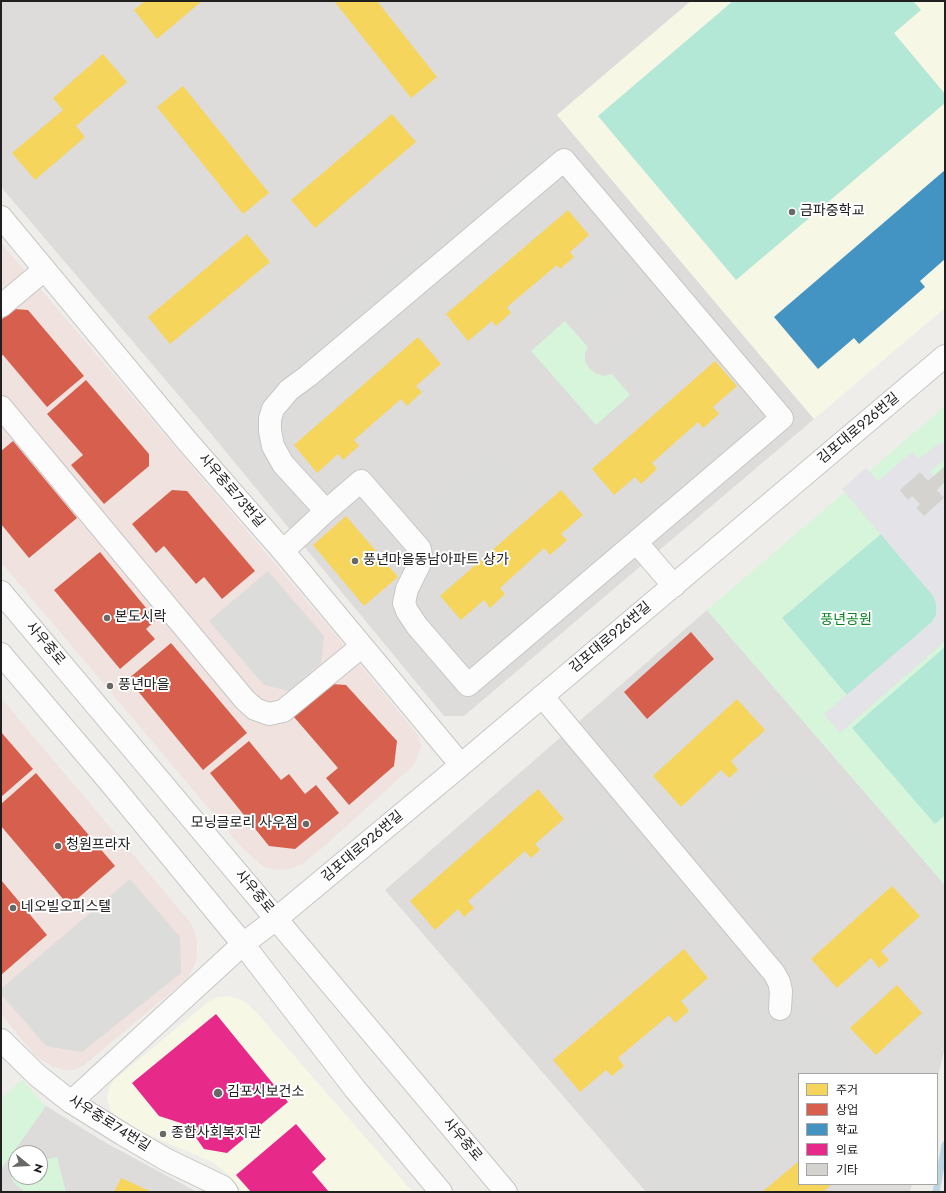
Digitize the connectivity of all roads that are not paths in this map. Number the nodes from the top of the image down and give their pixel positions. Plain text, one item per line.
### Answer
1 (1, 217) edge
2 (44, 270) junction
3 (1, 306) edge
4 (945, 356) edge
5 (1, 407) edge
6 (326, 511) junction
7 (636, 542) junction
8 (283, 551) junction
9 (674, 586) junction
10 (1, 592) edge
11 (361, 647) junction
12 (1, 654) edge
13 (542, 696) junction
14 (461, 765) junction
15 (276, 919) junction
16 (243, 944) junction
17 (780, 1008) dead end
18 (1, 1040) edge
19 (71, 1102) junction
20 (224, 1190) edge
21 (441, 1192) edge
22 (506, 1192) edge

1 - 2 street, 사우중로73번길
2 - 3 street
2 - 8 street, 사우중로73번길
4 - 9 street, 김포대로926번길
5 - 11 street
6 - 7 street
6 - 7 street
6 - 8 street
7 - 9 street
8 - 11 street, 사우중로73번길
9 - 13 street, 김포대로926번길
10 - 15 street, 사우중로
11 - 14 street, 사우중로73번길
12 - 16 street
13 - 14 street, 김포대로926번길
13 - 17 street
14 - 15 street, 김포대로926번길
15 - 16 street, 김포대로926번길
15 - 22 street, 사우중로
16 - 19 street, 김포대로926번길
16 - 21 street
18 - 19 street, 사우중로74번길
19 - 20 street, 사우중로74번길

